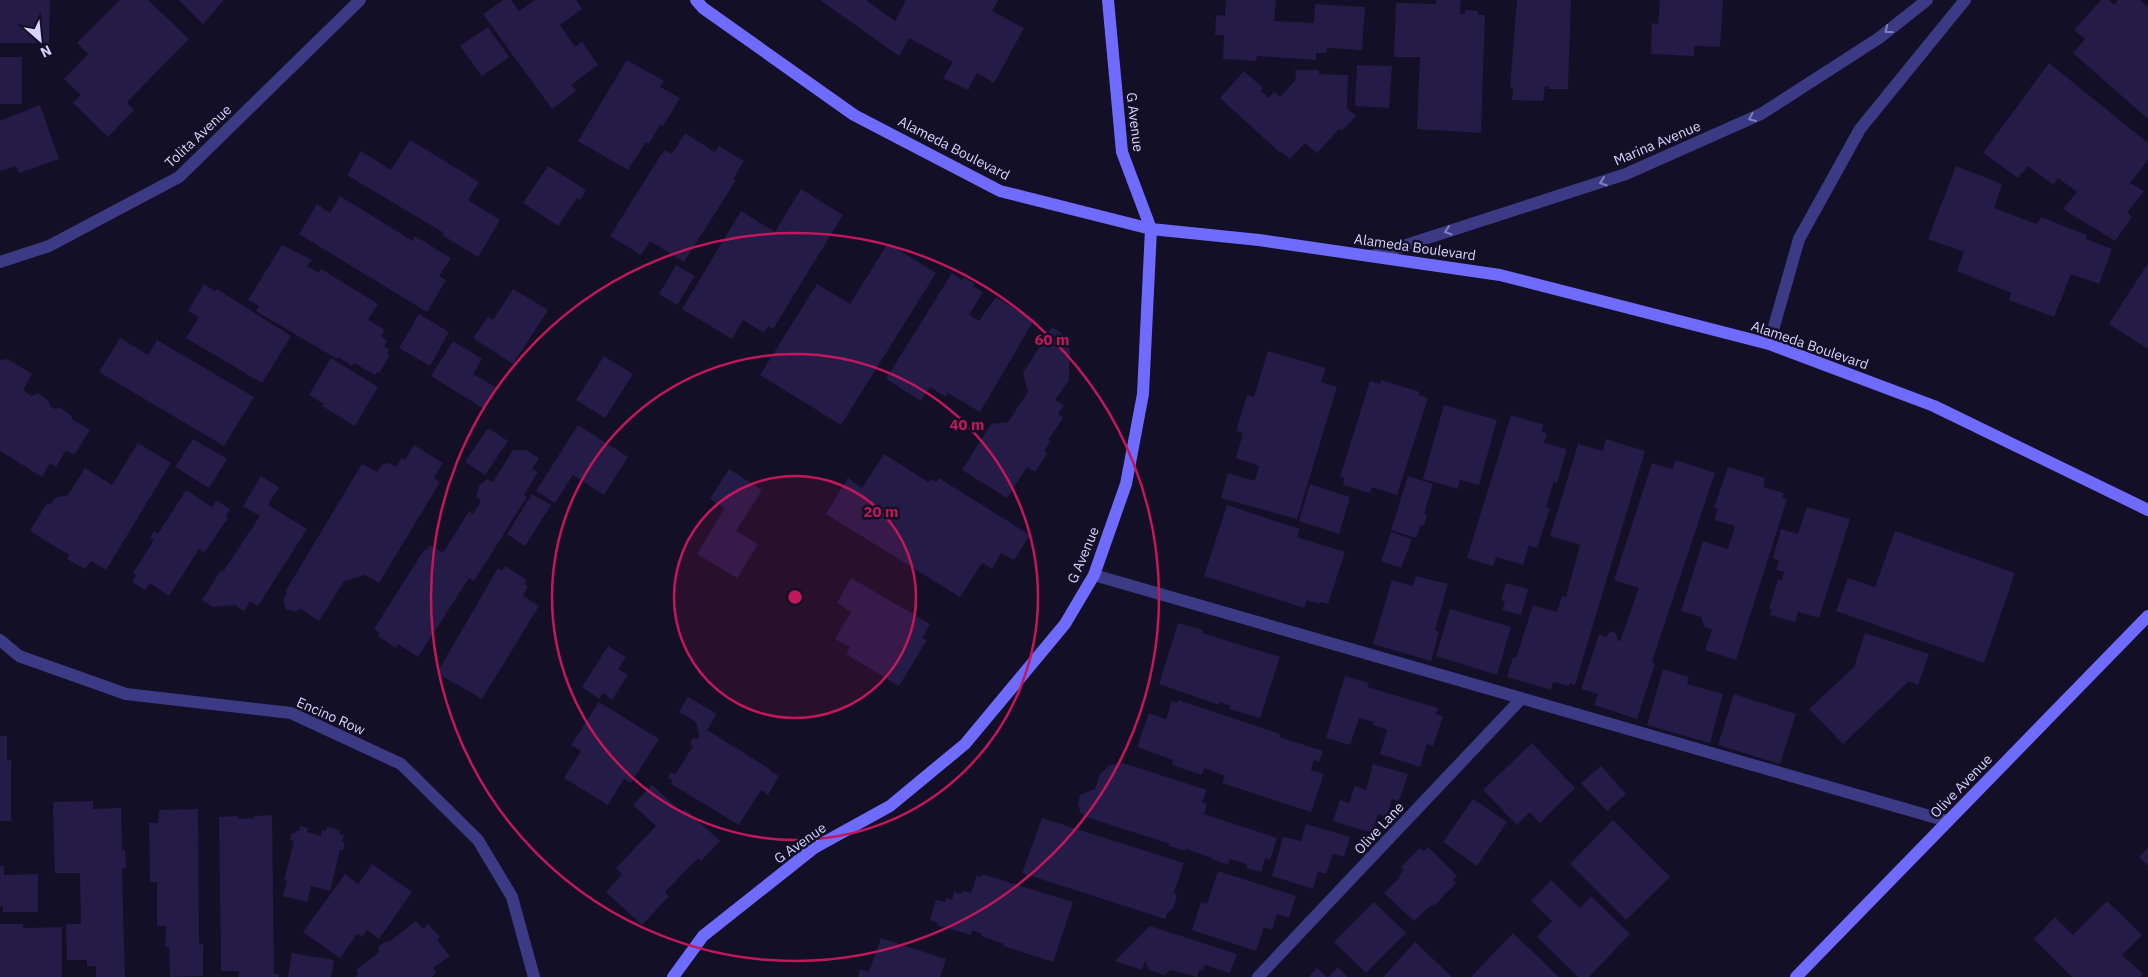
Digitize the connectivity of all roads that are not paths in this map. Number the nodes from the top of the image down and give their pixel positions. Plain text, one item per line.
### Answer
1 (360, 0) edge
2 (696, 0) edge
3 (1108, 0) edge
4 (1927, 0) edge
5 (1965, 0) edge
6 (1151, 229) junction
7 (1372, 256) junction
8 (0, 262) edge
9 (1769, 344) junction
10 (2148, 510) edge
11 (1094, 575) junction
12 (2148, 616) edge
13 (0, 640) edge
14 (1521, 699) junction
15 (1947, 821) junction
16 (534, 977) edge
17 (673, 977) edge
18 (1258, 977) edge
19 (1796, 977) edge

1 - 8 street, Tolita Avenue
2 - 6 street, Alameda Boulevard
3 - 6 street, G Avenue
4 -> 7 street, Marina Avenue
5 - 9 street
6 - 7 street, Alameda Boulevard
6 - 11 street, G Avenue
7 - 9 street, Alameda Boulevard
9 - 10 street, Alameda Boulevard
11 - 14 street
11 - 17 street, G Avenue
12 - 15 street, Olive Avenue
13 - 16 street, Encino Row
14 - 15 street
14 - 18 street, Olive Lane
15 - 19 street, Olive Avenue

